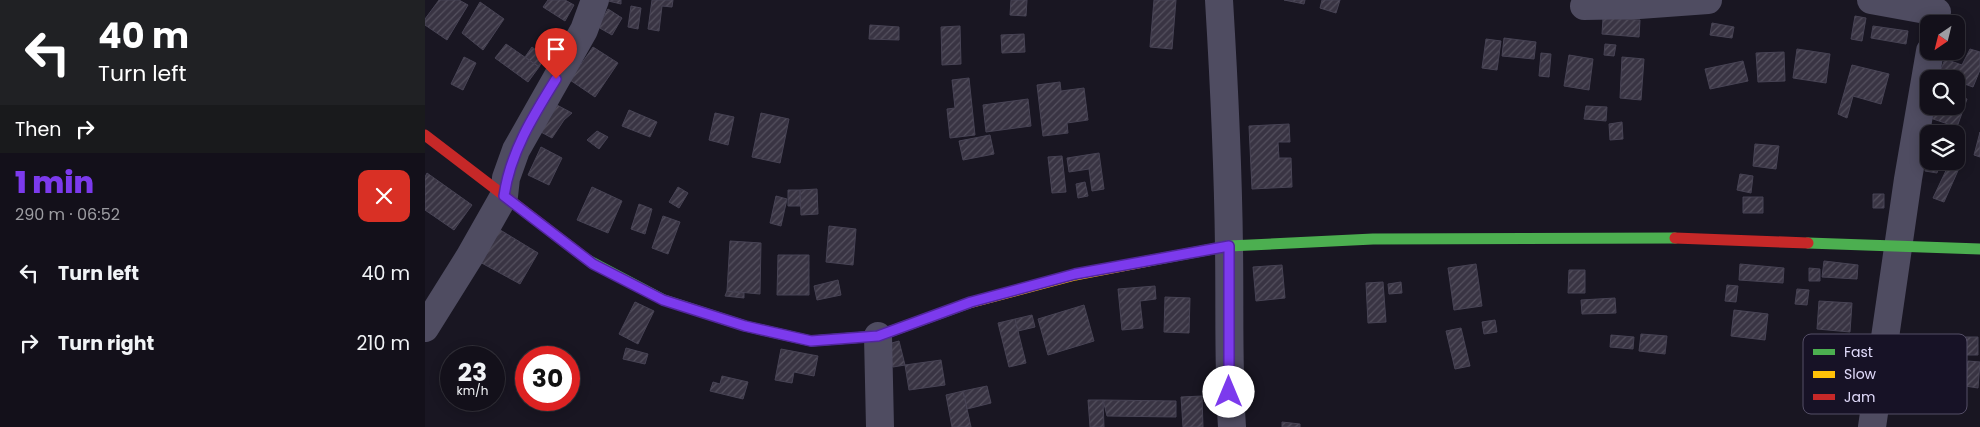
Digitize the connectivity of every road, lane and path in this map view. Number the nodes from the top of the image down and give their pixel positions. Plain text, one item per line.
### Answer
1 (595, 0) edge
2 (1219, 0) edge
3 (1708, 0) edge
4 (1871, 0) edge
5 (1584, 6) dead end
6 (1937, 12) edge
7 (1929, 60) edge
8 (425, 135) edge
9 (504, 196) junction
10 (1899, 244) junction
11 (1229, 246) junction
12 (1980, 249) edge
13 (425, 328) edge
14 (1886, 334) edge
15 (878, 336) junction
16 (1874, 414) edge
17 (880, 427) edge
18 (1232, 427) edge
19 (1872, 427) edge

1 - 9 street
2 - 11 street
3 - 5 street
4 - 6 street
7 - 10 street
8 - 9 street
9 - 13 street
9 - 15 street
10 - 11 street
10 - 12 street
10 - 14 street
11 - 15 street
11 - 18 street
15 - 17 street
16 - 19 street

